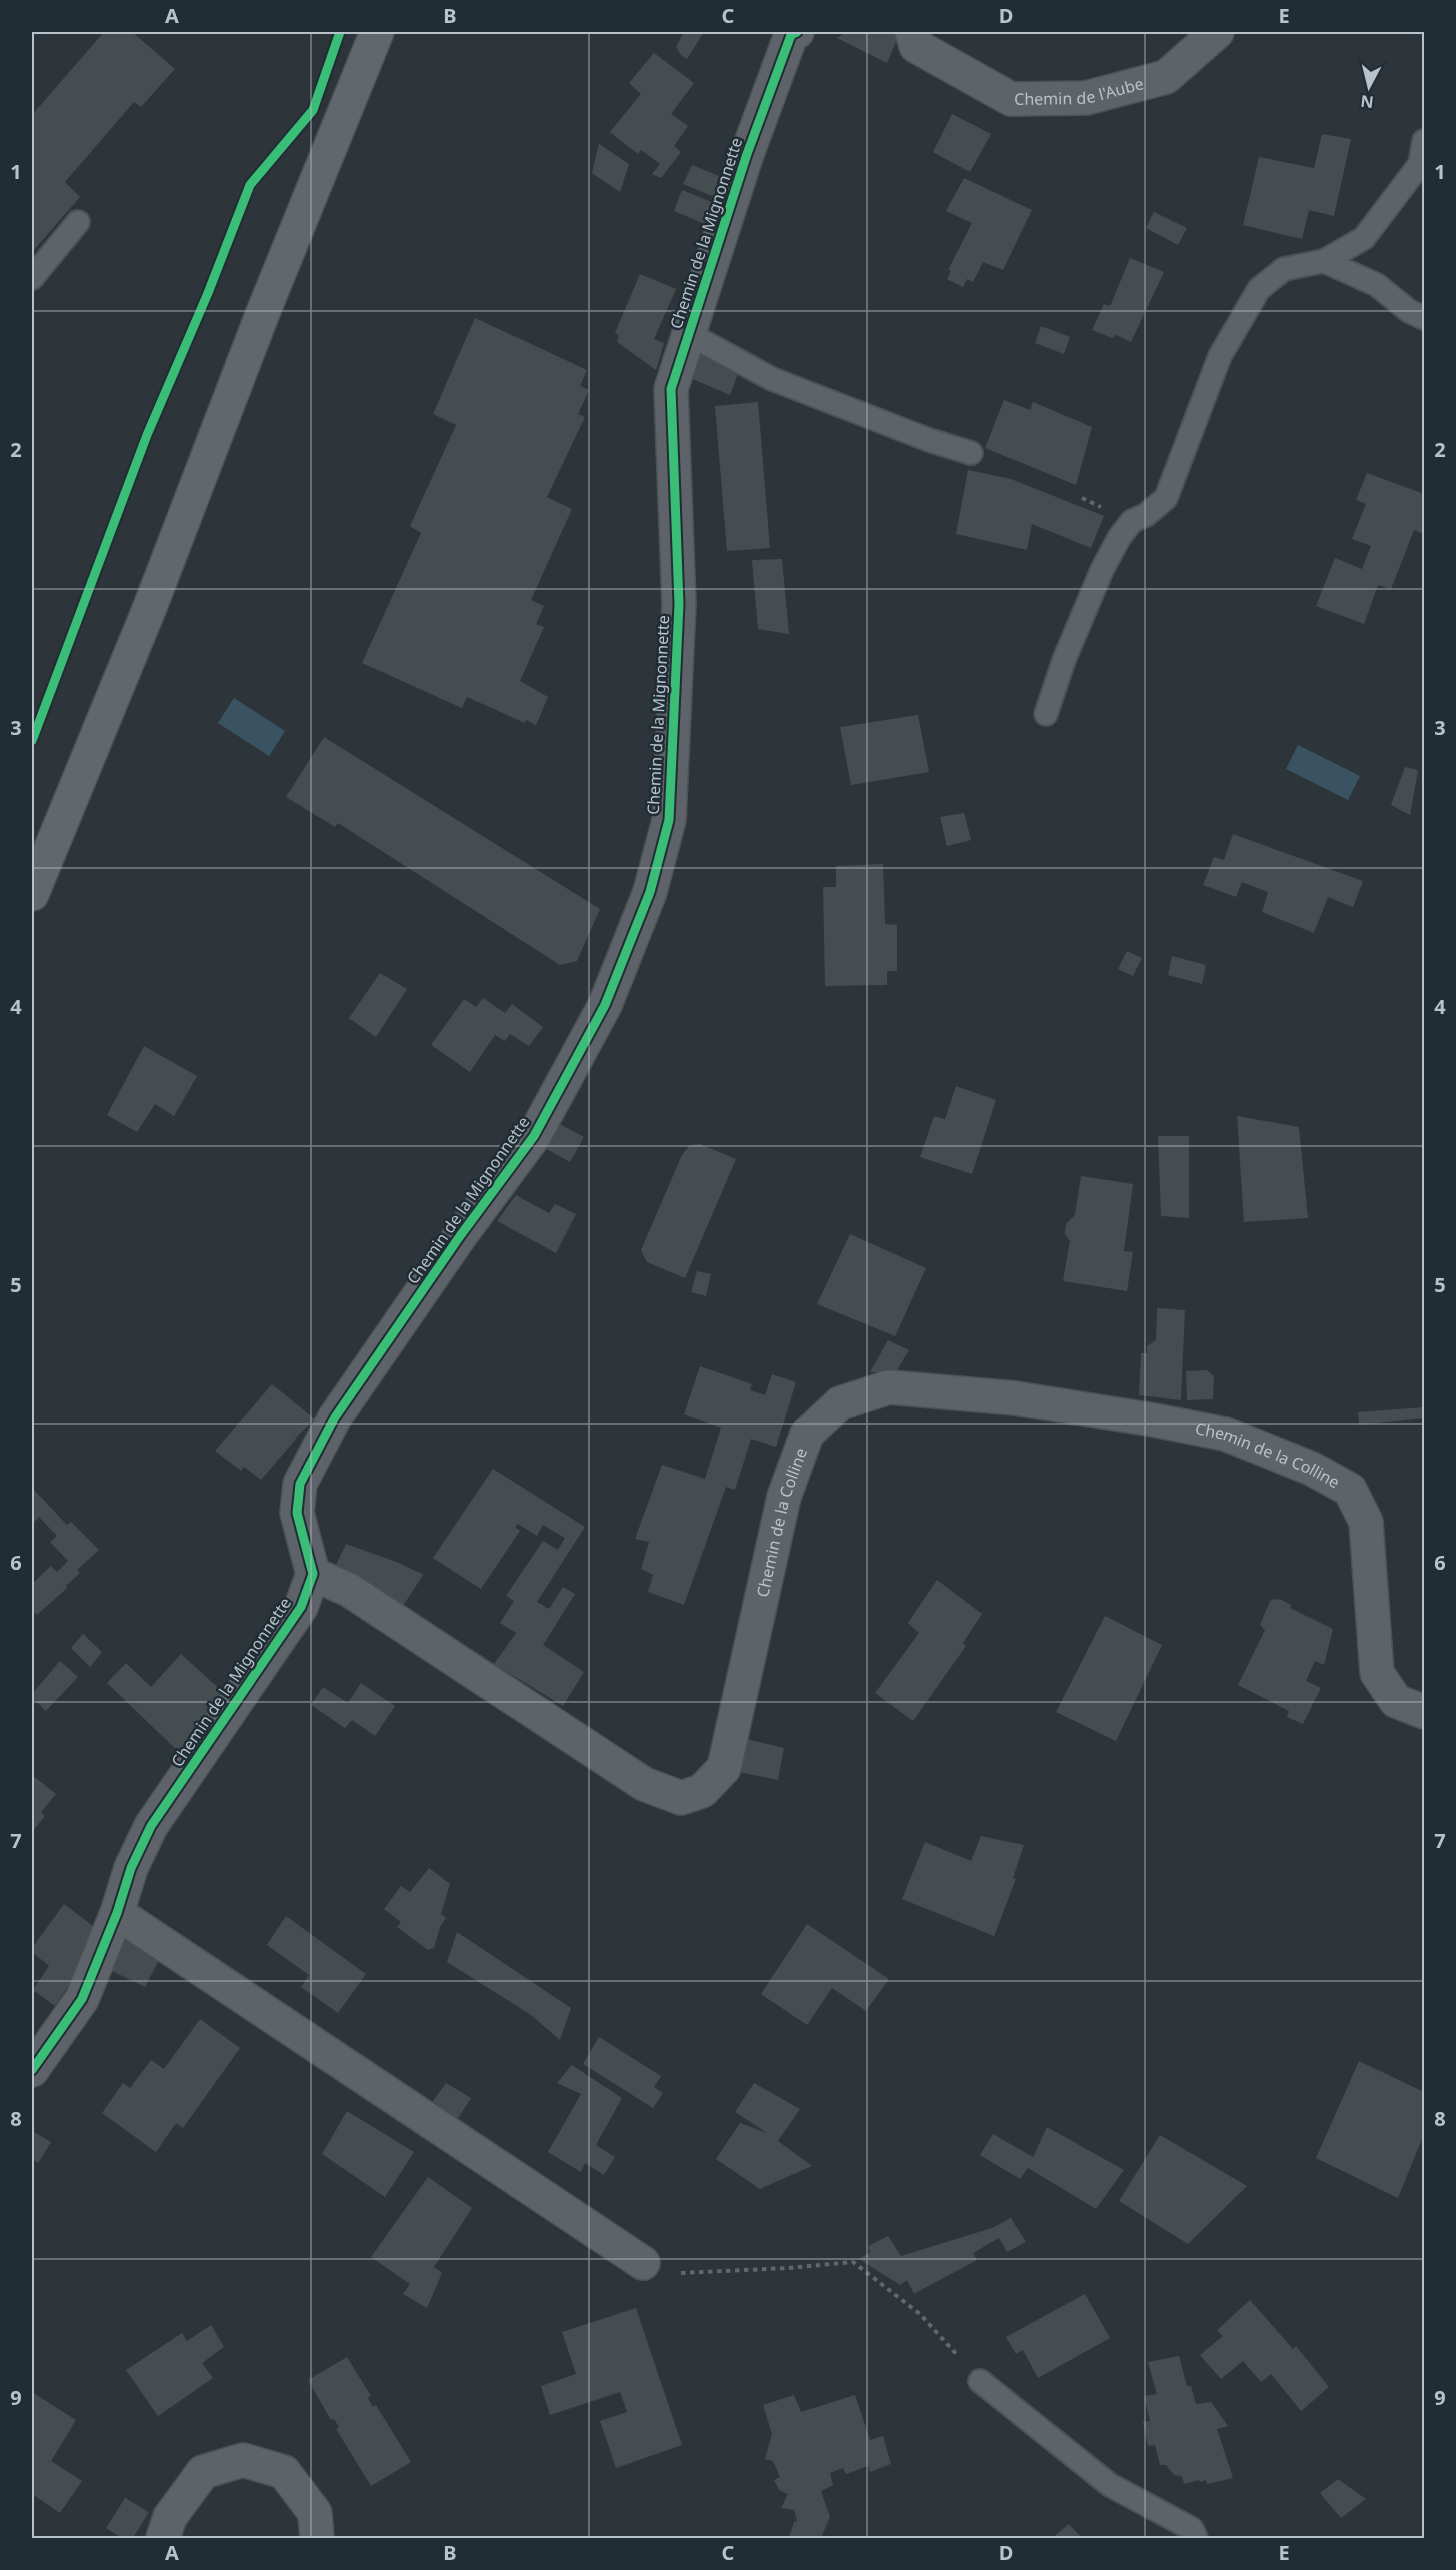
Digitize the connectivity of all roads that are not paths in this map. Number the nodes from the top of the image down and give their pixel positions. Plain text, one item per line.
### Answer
1 (377, 32) edge
2 (797, 32) edge
3 (912, 32) edge
4 (1217, 32) edge
5 (1425, 141) edge
6 (78, 222) dead end
7 (1324, 261) junction
8 (32, 278) edge
9 (1425, 318) edge
10 (689, 334) junction
11 (971, 453) dead end
12 (1046, 714) dead end
13 (32, 894) edge
14 (313, 1574) junction
15 (1425, 1712) edge
16 (117, 1912) junction
17 (32, 2070) edge
18 (643, 2263) road end
19 (980, 2381) road end
20 (163, 2538) edge
21 (317, 2538) edge
22 (1196, 2538) edge

1 - 13 main road
2 - 10 street, Chemin de la Mignonnette
3 - 4 street, Chemin de l'Aube
5 - 7 lane
6 - 8 lane
7 - 9 lane
7 - 12 lane
10 - 11 lane
10 - 14 street, Chemin de la Mignonnette
14 - 15 street, Chemin de la Colline
14 - 16 street, Chemin de la Mignonnette
16 - 17 street, Chemin de la Mignonnette
16 - 18 street
19 - 22 lane
20 - 21 street

